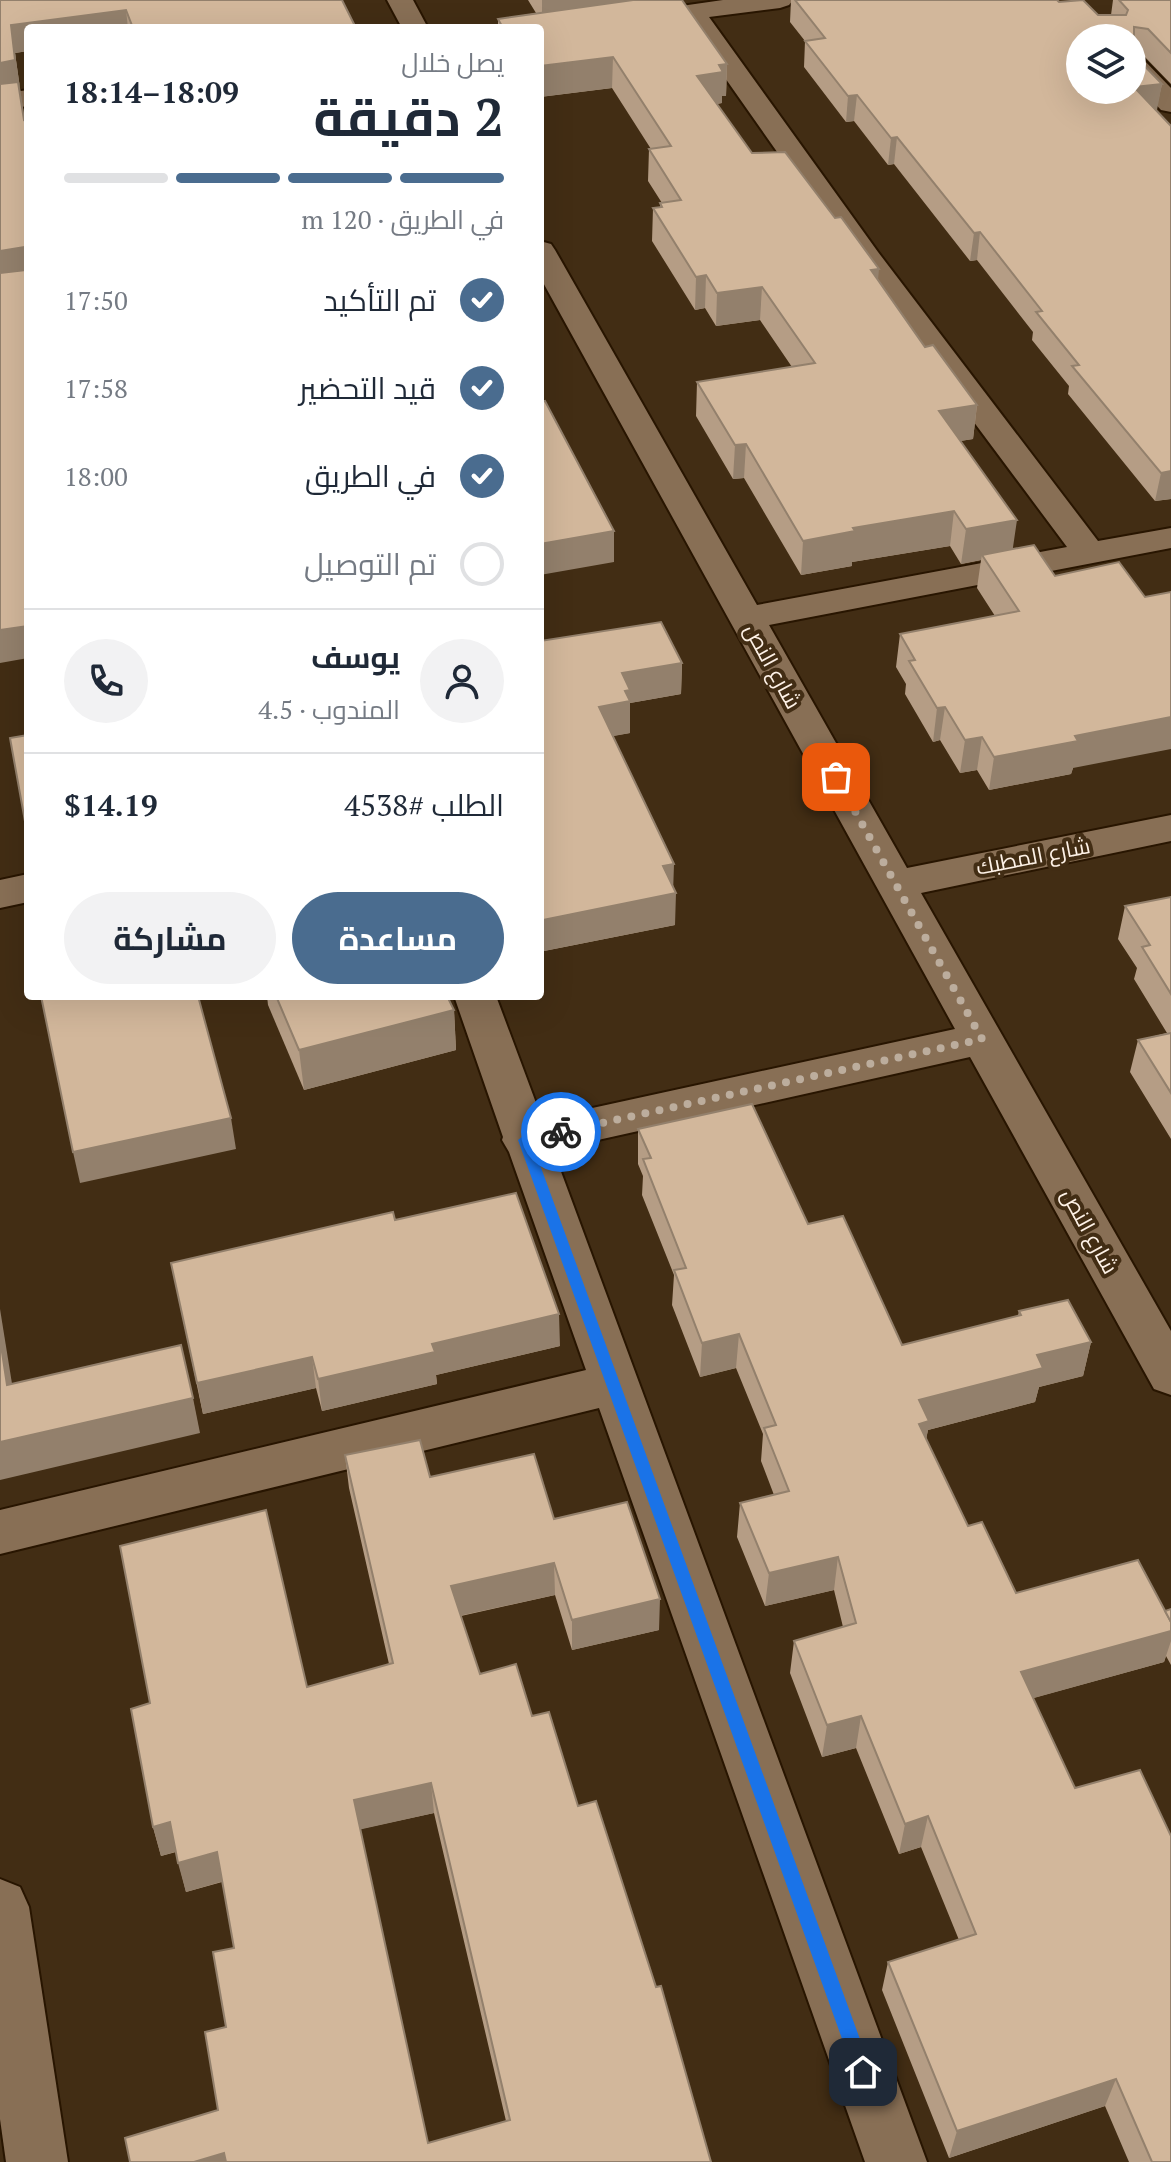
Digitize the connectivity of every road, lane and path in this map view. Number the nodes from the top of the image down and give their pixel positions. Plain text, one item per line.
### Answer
1 (400, 0) edge
2 (780, 0) edge
3 (692, 12) junction
4 (648, 18) edge
5 (413, 24) edge
6 (1146, 75) edge
7 (1167, 94) edge
8 (24, 99) edge
9 (0, 102) edge
10 (544, 257) edge
11 (1171, 538) edge
12 (1090, 554) junction
13 (746, 618) junction
14 (1171, 828) edge
15 (896, 884) junction
16 (24, 889) edge
17 (0, 894) edge
18 (476, 1000) edge
19 (982, 1039) junction
20 (524, 1140) junction
21 (1171, 1375) edge
22 (613, 1384) junction
23 (0, 1532) edge
24 (0, 1907) edge
25 (37, 2162) edge
26 (896, 2162) edge

1 - 5 street
2 - 3 street
3 - 4 street
3 - 12 street
6 - 7 street
8 - 9 street
10 - 13 street, شارع النص
11 - 12 street
12 - 13 street
13 - 15 street, شارع النص
14 - 15 street, شارع المطبك
15 - 19 street, شارع النص
16 - 17 street
18 - 20 street
19 - 20 street
19 - 21 street, شارع النص
20 - 22 street
22 - 23 street
22 - 26 street
24 - 25 street

